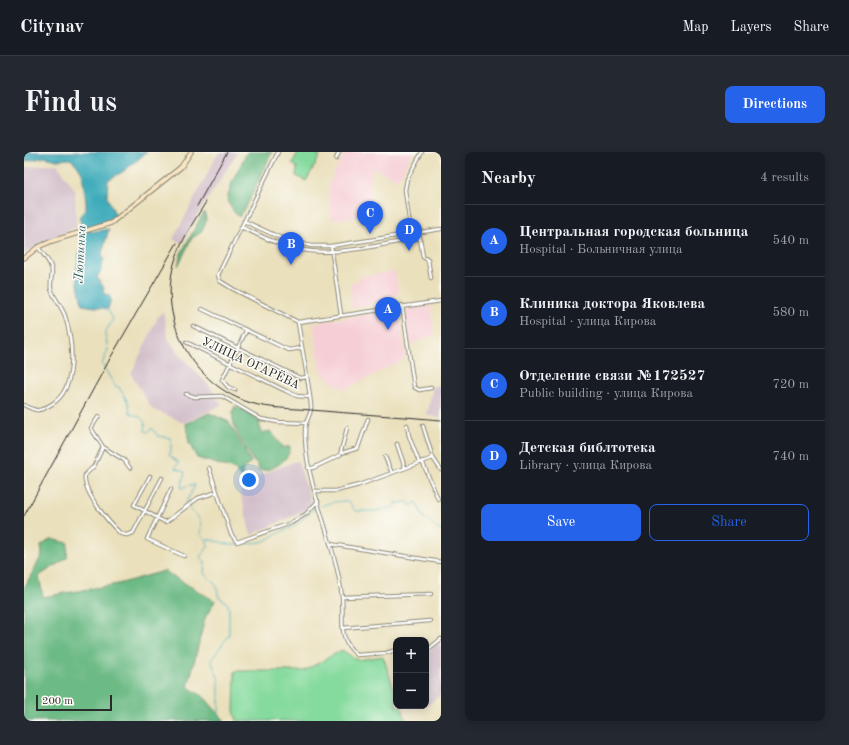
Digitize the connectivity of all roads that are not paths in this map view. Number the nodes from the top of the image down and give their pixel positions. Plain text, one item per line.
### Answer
1 (191, 152) edge
2 (278, 152) edge
3 (339, 152) edge
4 (422, 152) edge
5 (336, 159) dead end
6 (244, 221) junction
7 (241, 227) junction
8 (441, 229) edge
9 (419, 232) junction
10 (411, 233) junction
11 (420, 238) junction
12 (331, 246) junction
13 (38, 247) junction
14 (332, 251) junction
15 (24, 258) edge
16 (431, 278) dead end
17 (441, 301) edge
18 (402, 306) junction
19 (202, 309) dead end
20 (341, 315) junction
21 (298, 322) junction
22 (193, 326) dead end
23 (246, 331) junction
24 (186, 342) dead end
25 (238, 347) junction
26 (302, 348) junction
27 (230, 363) junction
28 (307, 377) junction
29 (431, 388) dead end
30 (236, 390) dead end
31 (186, 394) dead end
32 (310, 397) junction
33 (24, 406) edge
34 (99, 416) dead end
35 (368, 419) dead end
36 (306, 423) junction
37 (408, 425) dead end
38 (423, 426) dead end
39 (347, 428) dead end
40 (397, 444) dead end
41 (103, 447) junction
42 (342, 453) junction
43 (386, 457) dead end
44 (433, 458) junction
45 (420, 462) junction
46 (130, 468) dead end
47 (209, 468) dead end
48 (308, 468) junction
49 (405, 468) junction
50 (441, 470) edge
51 (392, 474) junction
52 (150, 476) dead end
53 (162, 478) dead end
54 (170, 489) dead end
55 (316, 490) junction
56 (217, 492) junction
57 (438, 499) dead end
58 (318, 500) junction
59 (145, 512) junction
60 (156, 518) junction
61 (330, 544) junction
62 (184, 556) dead end
63 (441, 562) edge
64 (431, 594) dead end
65 (342, 597) junction
66 (430, 621) dead end
67 (342, 628) junction
68 (441, 639) edge
69 (429, 649) edge
70 (393, 651) edge

1 - 13 main road
2 - 6 street
3 - 5 street
4 - 10 street
6 - 7 street
6 - 12 street
7 - 14 street
7 - 21 street
8 - 9 street
9 - 10 street
9 - 11 street
10 - 12 street
11 - 14 street
11 - 16 street
12 - 14 street
13 - 15 main road
13 - 33 street
14 - 20 street
17 - 18 street
18 - 20 street
18 - 29 street
19 - 23 street
20 - 21 street
21 - 26 street
22 - 25 street
23 - 25 street
23 - 26 street
24 - 27 street, УЛИЦА ОГАРЁВА
25 - 27 street
25 - 28 street
26 - 28 street
27 - 30 street
27 - 32 street, УЛИЦА ОГАРЁВА
28 - 32 street
31 - 36 street
32 - 36 street
34 - 41 street
35 - 42 street
36 - 48 street
37 - 45 street
38 - 44 street
39 - 42 street
40 - 49 street
41 - 46 street
41 - 59 street
42 - 48 street
43 - 51 street
44 - 45 street
44 - 50 street
45 - 49 street
45 - 57 street
47 - 56 street
48 - 55 street
49 - 51 street
51 - 55 street
52 - 59 street
53 - 59 street
54 - 60 street
55 - 58 street
56 - 58 street
56 - 60 street
58 - 61 street
59 - 60 street
60 - 62 street
61 - 63 street
61 - 65 street
64 - 65 street
65 - 67 street
66 - 67 street
67 - 70 street
68 - 69 street

